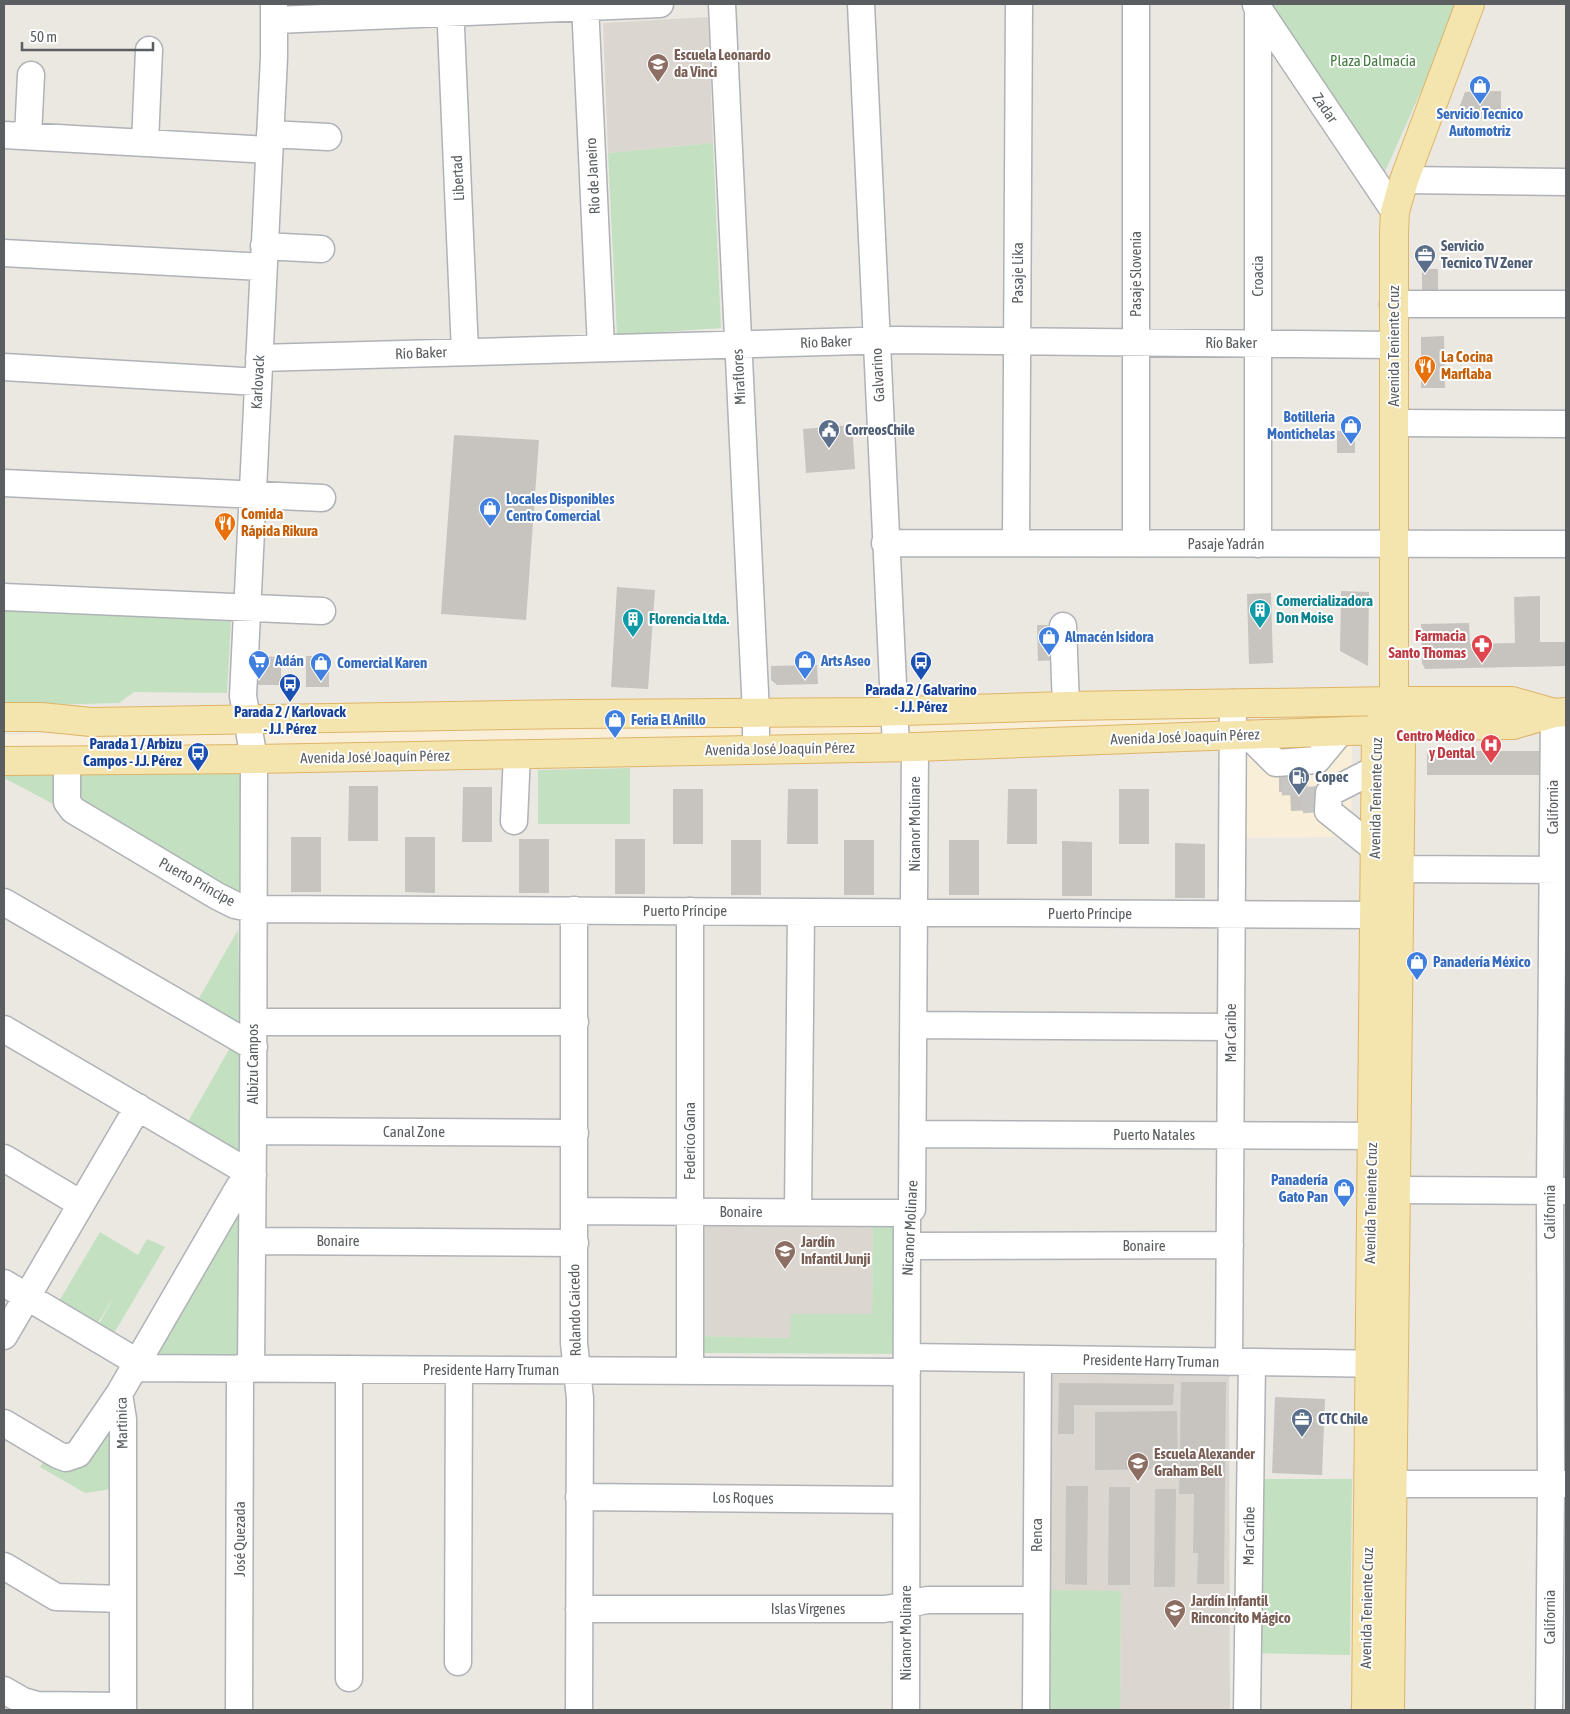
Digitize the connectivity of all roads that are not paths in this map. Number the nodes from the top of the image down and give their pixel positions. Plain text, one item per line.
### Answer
1 (660, 4) edge
2 (722, 4) edge
3 (861, 4) edge
4 (1020, 4) edge
5 (1136, 4) edge
6 (1470, 4) edge
7 (585, 5) edge
8 (1257, 6) edge
9 (450, 8) edge
10 (274, 12) edge
11 (149, 50) dead end
12 (31, 75) dead end
13 (16, 136) edge
14 (328, 137) dead end
15 (270, 142) junction
16 (145, 143) junction
17 (1404, 180) junction
18 (1566, 182) edge
19 (1395, 212) junction
20 (321, 249) dead end
21 (4, 252) edge
22 (264, 257) junction
23 (1393, 304) junction
24 (1566, 304) edge
25 (876, 340) junction
26 (1018, 342) junction
27 (1136, 342) junction
28 (1258, 343) junction
29 (738, 344) junction
30 (1393, 344) junction
31 (601, 348) junction
32 (466, 352) junction
33 (4, 367) edge
34 (258, 370) junction
35 (1394, 423) junction
36 (1566, 424) edge
37 (4, 483) edge
38 (252, 495) junction
39 (322, 498) dead end
40 (885, 543) junction
41 (1016, 543) junction
42 (1136, 543) junction
43 (1258, 544) junction
44 (1394, 544) junction
45 (1566, 544) edge
46 (4, 597) edge
47 (247, 608) junction
48 (322, 611) dead end
49 (1063, 626) dead end
50 (1233, 703) junction
51 (1066, 706) junction
52 (895, 711) junction
53 (756, 713) junction
54 (1560, 713) edge
55 (574, 714) junction
56 (4, 717) edge
57 (248, 719) junction
58 (1390, 719) junction
59 (84, 722) junction
60 (4, 730) edge
61 (1341, 731) junction
62 (1240, 734) junction
63 (906, 747) junction
64 (756, 750) junction
65 (574, 753) junction
66 (517, 754) junction
67 (254, 759) junction
68 (4, 761) edge
69 (67, 761) junction
70 (1376, 769) junction
71 (514, 821) dead end
72 (1375, 848) junction
73 (1400, 869) junction
74 (1559, 870) edge
75 (4, 902) edge
76 (254, 909) junction
77 (574, 910) junction
78 (690, 911) junction
79 (800, 912) junction
80 (914, 912) junction
81 (1232, 914) junction
82 (1374, 915) junction
83 (575, 1022) junction
84 (914, 1025) junction
85 (1231, 1027) junction
86 (4, 1028) edge
87 (254, 1035) junction
88 (138, 1107) junction
89 (253, 1131) junction
90 (575, 1133) junction
91 (913, 1134) junction
92 (1230, 1135) junction
93 (1384, 1136) junction
94 (4, 1158) edge
95 (253, 1175) junction
96 (1396, 1190) junction
97 (1558, 1191) edge
98 (81, 1204) junction
99 (575, 1211) junction
100 (690, 1212) junction
101 (798, 1212) junction
102 (908, 1213) junction
103 (252, 1240) junction
104 (575, 1243) junction
105 (908, 1246) junction
106 (1230, 1246) junction
107 (4, 1283) edge
108 (27, 1297) junction
109 (4, 1336) edge
110 (1038, 1359) junction
111 (1240, 1362) junction
112 (907, 1364) junction
113 (1382, 1364) junction
114 (136, 1365) junction
115 (245, 1368) junction
116 (349, 1369) junction
117 (459, 1370) junction
118 (577, 1370) junction
119 (690, 1371) junction
120 (119, 1394) junction
121 (4, 1423) edge
122 (1393, 1484) junction
123 (1559, 1484) edge
124 (579, 1497) junction
125 (906, 1500) junction
126 (4, 1566) edge
127 (123, 1599) junction
128 (1036, 1600) junction
129 (906, 1604) junction
130 (579, 1610) junction
131 (458, 1662) dead end
132 (349, 1678) dead end
133 (4, 1690) edge
134 (123, 1708) edge
135 (239, 1710) edge
136 (579, 1710) edge
137 (906, 1710) edge
138 (1036, 1710) edge
139 (1247, 1710) edge
140 (1366, 1710) edge
141 (1390, 1710) edge
142 (1549, 1710) edge

1 - 7 street
2 - 29 street, Miraflores
3 - 25 street, Galvarino
4 - 26 street, Pasaje Lika
5 - 27 street, Pasaje Slovenia
6 - 17 main road, Avenida Teniente Cruz
7 - 9 street
7 - 31 street, Río de Janeiro
8 - 19 street, Zadar
8 - 28 street, Croacia
9 - 10 street
9 - 32 street, Libertad
10 - 15 street, Karlovack
11 - 16 street
12 - 13 street
13 - 16 street
14 - 15 street
15 - 16 street
15 - 22 street, Karlovack
17 - 18 street
17 - 19 main road, Avenida Teniente Cruz
19 - 23 main road, Avenida Teniente Cruz
20 - 22 street
21 - 22 street
22 - 34 street, Karlovack
23 - 24 street
23 - 30 main road, Avenida Teniente Cruz
25 - 26 street, Río Baker
25 - 29 street, Río Baker
25 - 40 street, Galvarino
26 - 27 street, Río Baker
26 - 41 street, Pasaje Lika
27 - 28 street, Río Baker
27 - 42 street, Pasaje Slovenia
28 - 30 street, Río Baker
28 - 43 street, Croacia
29 - 31 street, Río Baker
29 - 53 street, Miraflores
30 - 35 main road, Avenida Teniente Cruz
31 - 32 street, Río Baker
32 - 34 street, Río Baker
33 - 34 street, Río Baker
34 - 38 street, Karlovack
35 - 36 street
35 - 44 main road, Avenida Teniente Cruz
37 - 38 street
38 - 39 street
38 - 47 street, Karlovack
40 - 41 street, Pasaje Yadrán
40 - 52 street, Galvarino
41 - 42 street, Pasaje Yadrán
42 - 43 street, Pasaje Yadrán
43 - 44 street, Pasaje Yadrán
44 - 45 street, Pasaje Yadrán
44 - 58 main road, Avenida Teniente Cruz
46 - 47 street
47 - 48 street
47 - 57 street, Karlovack
49 - 51 street
50 - 51 main road, Avenida José Joaquín Pérez
50 - 58 main road, Avenida José Joaquín Pérez
50 - 62 street, Mar Caribe
51 - 52 main road, Avenida José Joaquín Pérez
52 - 53 main road, Avenida José Joaquín Pérez
52 - 63 street, Galvarino
53 - 55 main road, Avenida José Joaquín Pérez
53 - 64 street, Miraflores
54 - 58 main road, Avenida José Joaquín Pérez
54 - 74 street, California
55 - 57 main road, Avenida José Joaquín Pérez
55 - 65 main road
56 - 59 main road, Avenida José Joaquín Pérez
57 - 59 main road, Avenida José Joaquín Pérez
57 - 67 street, Karlovack
58 - 61 main road, Avenida José Joaquín Pérez
58 - 70 main road, Avenida Teniente Cruz
58 - 73 main road, Avenida Teniente Cruz
59 - 60 main road
61 - 62 main road, Avenida José Joaquín Pérez
61 - 62 street
62 - 63 main road, Avenida José Joaquín Pérez
62 - 81 street, Mar Caribe
63 - 64 main road, Avenida José Joaquín Pérez
63 - 80 street, Nicanor Molinare
64 - 65 main road, Avenida José Joaquín Pérez
65 - 66 main road, Avenida José Joaquín Pérez
66 - 67 main road, Avenida José Joaquín Pérez
66 - 71 street
67 - 69 main road, Avenida José Joaquín Pérez
67 - 76 street, Albizu Campos
68 - 69 main road, Avenida José Joaquín Pérez
69 - 76 street, Puerto Príncipe
70 - 72 main road, Avenida Teniente Cruz
70 - 72 street
72 - 73 street
72 - 82 main road, Avenida Teniente Cruz
73 - 74 street
73 - 93 main road, Avenida Teniente Cruz
74 - 97 street, California
75 - 87 street
76 - 77 street, Puerto Príncipe
76 - 87 street, Albizu Campos
77 - 78 street, Puerto Príncipe
77 - 83 street, Rolando Caicedo
78 - 79 street, Puerto Príncipe
78 - 100 street, Federico Gana
79 - 80 street, Puerto Príncipe
79 - 101 street
80 - 81 street, Puerto Príncipe
80 - 84 street, Nicanor Molinare
81 - 82 street, Puerto Príncipe
81 - 85 street, Mar Caribe
82 - 93 main road, Avenida Teniente Cruz
83 - 87 street
83 - 90 street, Rolando Caicedo
84 - 85 street
84 - 91 street, Nicanor Molinare
85 - 92 street, Mar Caribe
86 - 88 street
87 - 89 street, Albizu Campos
88 - 95 street
88 - 98 street
89 - 90 street, Canal Zone
89 - 95 street, Albizu Campos
90 - 99 street, Rolando Caicedo
91 - 92 street, Puerto Natales
91 - 102 street, Nicanor Molinare
92 - 93 street, Puerto Natales
92 - 106 street, Mar Caribe
93 - 96 main road, Avenida Teniente Cruz
93 - 113 main road, Avenida Teniente Cruz
94 - 98 street
95 - 103 street, Albizu Campos
95 - 114 street, Martinica
96 - 97 street
96 - 113 main road, Avenida Teniente Cruz
97 - 123 street, California
98 - 108 street
99 - 100 street, Bonaire
99 - 104 street, Rolando Caicedo
100 - 101 street, Bonaire
100 - 119 street, Federico Gana
101 - 102 street, Bonaire
102 - 105 street, Nicanor Molinare
103 - 104 street, Bonaire
103 - 115 street, Albizu Campos
104 - 118 street, Rolando Caicedo
105 - 106 street, Bonaire
105 - 112 street, Nicanor Molinare
106 - 111 street, Mar Caribe
107 - 108 street
108 - 109 street
108 - 114 street
110 - 111 street, Presidente Harry Truman
110 - 112 street, Presidente Harry Truman
110 - 128 street, Renca
111 - 113 street, Presidente Harry Truman
111 - 139 street, Mar Caribe
112 - 119 street, Presidente Harry Truman
112 - 125 street, Nicanor Molinare
113 - 122 main road, Avenida Teniente Cruz
113 - 140 main road, Avenida Teniente Cruz
114 - 115 street, Presidente Harry Truman
114 - 120 street, Martinica
115 - 116 street, Presidente Harry Truman
115 - 135 street, José Quezada
116 - 117 street, Presidente Harry Truman
116 - 132 street
117 - 118 street, Presidente Harry Truman
117 - 131 street
118 - 119 street, Presidente Harry Truman
118 - 124 street, Rolando Caicedo
120 - 121 street
120 - 127 street, Martinica
122 - 123 street
122 - 141 main road, Avenida Teniente Cruz
123 - 142 street, California
124 - 125 street, Los Roques
124 - 130 street, Rolando Caicedo
125 - 129 street, Nicanor Molinare
126 - 127 street
127 - 134 street, Martinica
128 - 129 street, Islas Vírgenes
128 - 138 street, Renca
129 - 130 street, Islas Vírgenes
129 - 137 street, Nicanor Molinare
130 - 136 street, Rolando Caicedo
133 - 134 street

